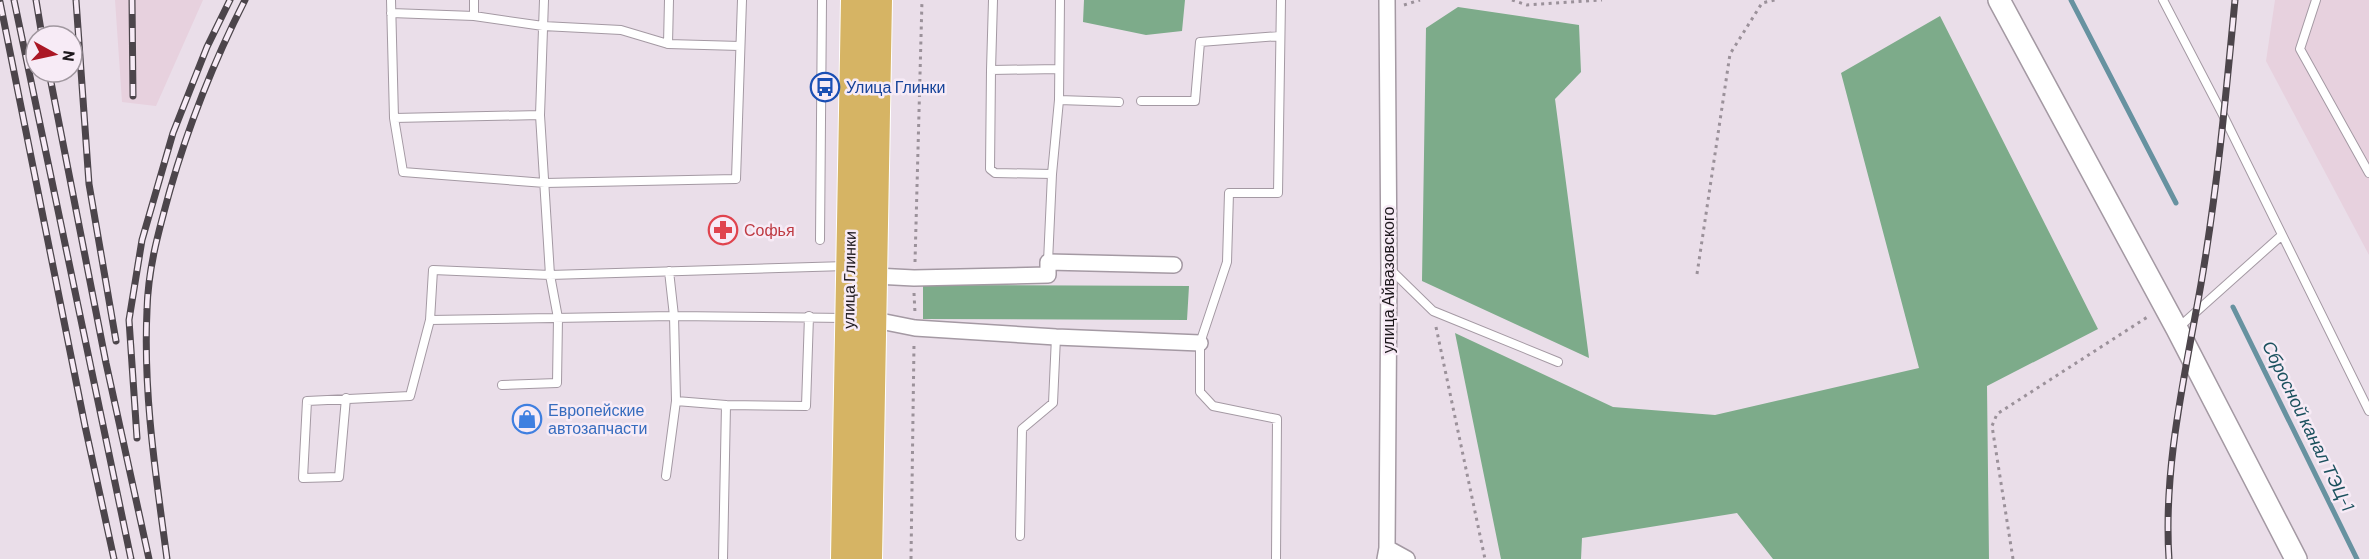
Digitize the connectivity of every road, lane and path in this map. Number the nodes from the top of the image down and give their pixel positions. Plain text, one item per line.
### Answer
1 (391, 0) edge
2 (474, 0) edge
3 (544, 0) edge
4 (669, 0) edge
5 (742, 0) edge
6 (822, 0) edge
7 (854, 0) edge
8 (879, 0) edge
9 (993, 0) edge
10 (1060, 0) edge
11 (1281, 0) edge
12 (1387, 0) edge
13 (1405, 0) edge
14 (1420, 0) edge
15 (1512, 0) edge
16 (1602, 0) edge
17 (1775, 0) edge
18 (1999, 0) edge
19 (2163, 0) edge
20 (2316, 0) edge
21 (391, 12) junction
22 (474, 16) junction
23 (543, 26) junction
24 (1280, 36) junction
25 (668, 44) junction
26 (740, 46) junction
27 (1059, 69) junction
28 (991, 70) junction
29 (1059, 100) junction
30 (1141, 101) dead end
31 (1119, 102) dead end
32 (540, 115) junction
33 (394, 118) junction
34 (2369, 173) edge
35 (1052, 174) junction
36 (545, 183) junction
37 (2282, 235) junction
38 (820, 240) dead end
39 (1174, 265) dead end
40 (850, 266) junction
41 (1048, 268) junction
42 (1389, 268) junction
43 (669, 271) junction
44 (1697, 274) dead end
45 (550, 275) junction
46 (875, 276) junction
47 (2164, 307) junction
48 (1433, 311) junction
49 (674, 316) junction
50 (809, 316) junction
51 (558, 318) junction
52 (849, 318) junction
53 (875, 320) junction
54 (430, 321) junction
55 (2177, 329) junction
56 (1056, 337) junction
57 (1200, 343) junction
58 (1558, 362) dead end
59 (502, 385) dead end
60 (346, 398) junction
61 (676, 401) junction
62 (726, 405) junction
63 (2369, 411) edge
64 (666, 476) dead end
65 (1020, 536) dead end
66 (1386, 553) edge
67 (723, 559) edge
68 (844, 559) edge
69 (869, 559) edge
70 (1276, 559) edge
71 (1407, 559) edge
72 (1485, 559) edge
73 (2013, 559) edge
74 (2296, 559) edge

1 - 21 lane
2 - 22 lane
3 - 23 lane
4 - 25 lane
5 - 26 lane
6 - 38 lane
7 - 40 highway, улица Глинки
8 - 46 highway, улица Глинки
9 - 28 lane
10 - 27 lane
11 - 24 lane
12 - 42 street, улица Айвазовского
13 - 14 path
15 - 16 path
17 - 44 path
18 - 47 main road
19 - 37 lane
20 - 34 lane
21 - 22 lane
21 - 33 lane
22 - 23 lane
23 - 25 lane
23 - 32 lane
24 - 30 lane
24 - 57 lane
25 - 26 lane
26 - 36 lane
27 - 28 lane
27 - 29 lane
28 - 35 lane
29 - 31 lane
29 - 35 lane
32 - 33 lane
32 - 36 lane
33 - 36 lane
35 - 41 lane
36 - 45 lane
37 - 55 lane
37 - 63 lane
39 - 41 street
40 - 43 lane
40 - 52 highway, улица Глинки
41 - 46 street
42 - 48 lane
42 - 66 street, улица Айвазовского
43 - 45 lane
43 - 49 lane
45 - 51 lane
45 - 54 lane
46 - 53 highway, улица Глинки
47 - 55 main road
47 - 73 path
48 - 58 lane
48 - 72 path
49 - 50 lane
49 - 51 lane
49 - 61 lane
50 - 52 lane
50 - 62 lane
51 - 54 lane
51 - 59 lane
52 - 68 highway, улица Глинки
53 - 56 street
53 - 69 highway, улица Глинки
54 - 60 lane
55 - 74 main road
56 - 57 street
56 - 65 lane
57 - 70 lane
60 - 60 lane
61 - 62 lane
61 - 64 lane
62 - 67 lane
66 - 71 street

